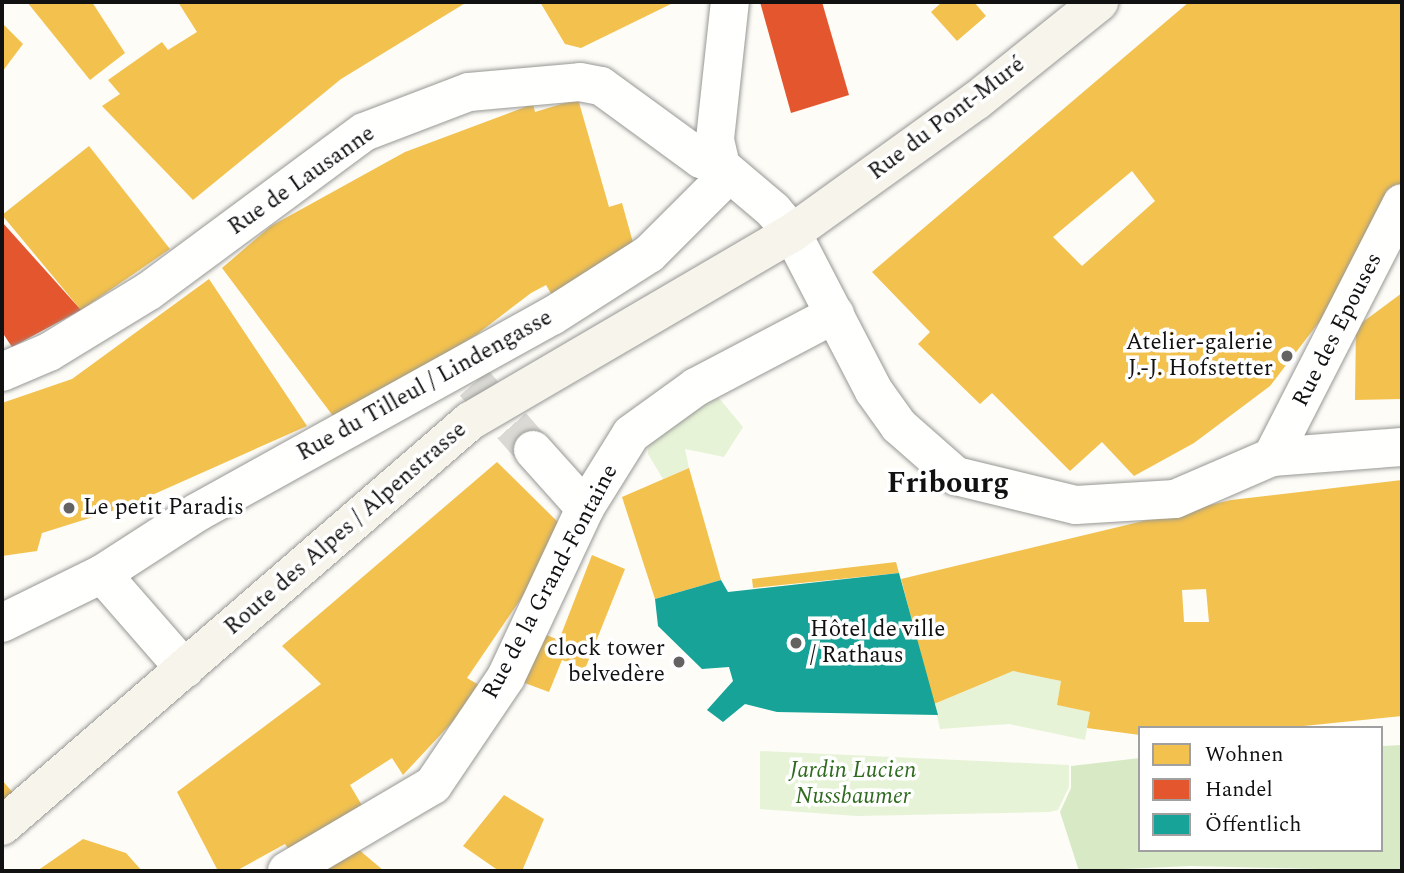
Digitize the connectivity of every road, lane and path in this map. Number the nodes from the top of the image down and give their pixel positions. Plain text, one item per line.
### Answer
1 (730, 2) edge
2 (1099, 2) edge
3 (725, 170) junction
4 (1402, 203) edge
5 (792, 233) junction
6 (835, 314) junction
7 (2, 372) edge
8 (1402, 447) edge
9 (533, 450) tunnel mouth
10 (1272, 457) junction
11 (585, 508) junction
12 (102, 574) junction
13 (2, 623) edge
14 (184, 669) junction
15 (2, 825) edge
16 (288, 871) edge

1 - 3 street
2 - 5 main road, Rue du Pont-Muré
3 - 5 street, Rue de Lausanne
3 - 7 street, Rue de Lausanne
3 - 12 street, Rue du Tilleul / Lindengasse
4 - 10 street, Rue des Epouses
5 - 6 street, Rue de Lausanne
5 - 14 main road, Route des Alpes / Alpenstrasse
6 - 10 street, Rue de Lausanne
6 - 11 street, Rue de la Grand-Fontaine
8 - 10 street, Rue de Lausanne
9 - 11 street
11 - 16 street, Rue de la Grand-Fontaine
12 - 13 street, Rue du Tilleul / Lindengasse
12 - 14 street
14 - 15 main road, Route des Alpes / Alpenstrasse

